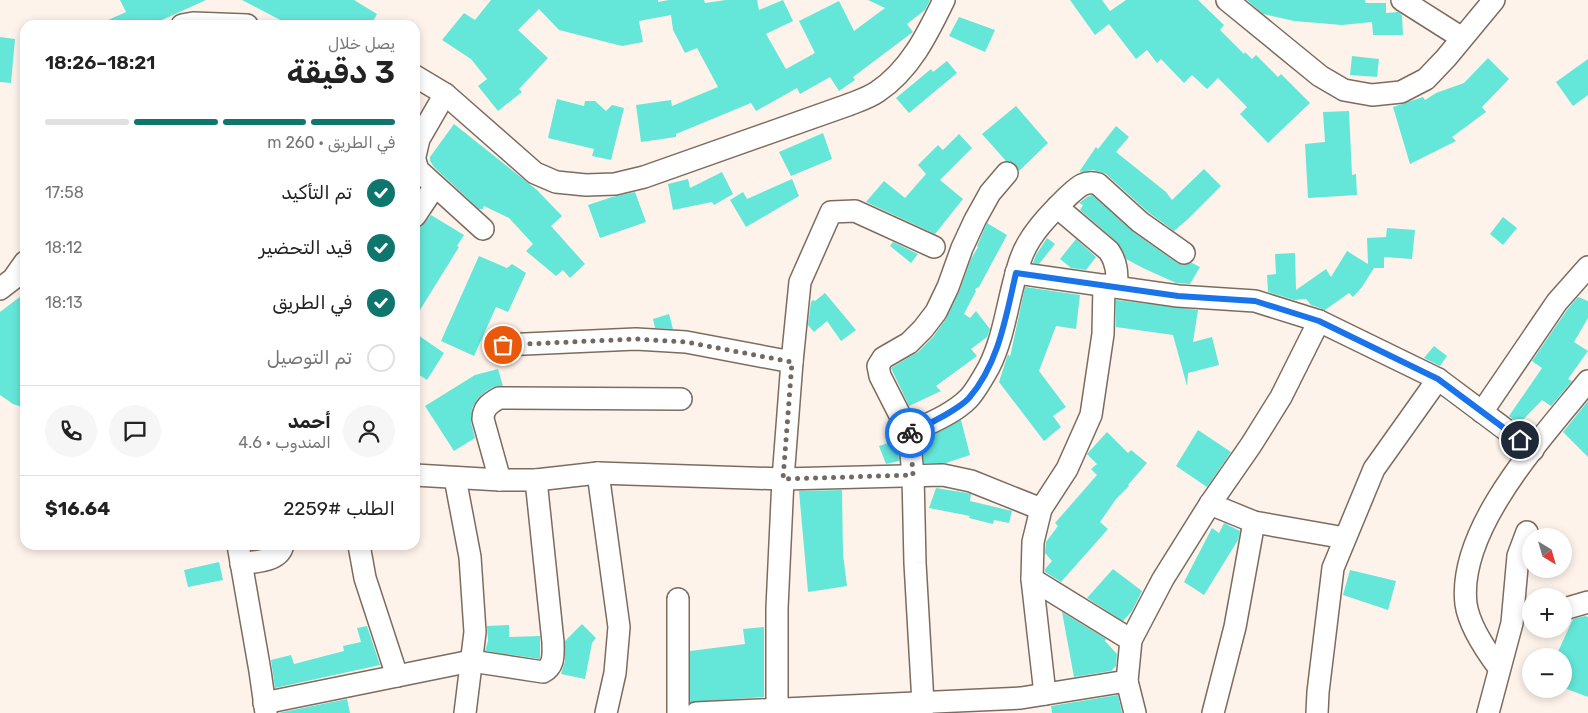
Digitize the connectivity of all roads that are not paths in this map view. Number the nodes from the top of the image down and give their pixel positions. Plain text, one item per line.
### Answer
1 (944, 0) edge
2 (1227, 0) edge
3 (1402, 0) edge
4 (1494, 0) edge
5 (1462, 38) junction
6 (420, 79) edge
7 (444, 94) junction
8 (420, 137) edge
9 (420, 172) edge
10 (1007, 174) dead end
11 (435, 186) junction
12 (420, 208) edge
13 (1057, 208) junction
14 (483, 228) dead end
15 (934, 248) dead end
16 (1184, 253) dead end
17 (1588, 266) edge
18 (20, 269) edge
19 (1016, 273) junction
20 (1111, 286) junction
21 (0, 289) edge
22 (1319, 321) junction
23 (503, 345) dead end
24 (792, 362) junction
25 (1438, 379) junction
26 (1588, 380) edge
27 (681, 399) dead end
28 (1482, 412) junction
29 (909, 434) junction
30 (1532, 450) junction
31 (598, 473) junction
32 (420, 475) edge
33 (913, 475) junction
34 (455, 478) junction
35 (783, 479) junction
36 (500, 480) junction
37 (536, 480) junction
38 (1210, 504) junction
39 (1041, 509) junction
40 (1254, 522) junction
41 (1345, 538) junction
42 (1522, 545) edge
43 (281, 550) edge
44 (360, 550) edge
45 (239, 554) edge
46 (1032, 579) junction
47 (678, 599) dead end
48 (1588, 602) edge
49 (1572, 607) edge
50 (1522, 620) edge
51 (1131, 640) junction
52 (471, 662) junction
53 (1499, 668) junction
54 (397, 676) junction
55 (1126, 681) junction
56 (1045, 694) junction
57 (1022, 706) edge
58 (265, 708) edge
59 (922, 708) edge
60 (777, 710) junction
61 (465, 713) edge
62 (606, 713) edge
63 (678, 713) edge
64 (696, 713) edge
65 (1135, 713) edge
66 (1213, 713) edge
67 (1318, 713) edge
68 (1488, 713) edge

1 - 7 street
2 - 5 street
3 - 5 street
4 - 5 street
6 - 7 street
7 - 8 street
9 - 11 street
10 - 29 street
11 - 12 street
11 - 14 street
13 - 16 street
13 - 19 street
13 - 20 street
15 - 24 street
17 - 28 street
18 - 21 street
19 - 20 street
19 - 29 street
20 - 22 street
20 - 39 street
22 - 25 street
22 - 38 street
23 - 24 street
24 - 35 street
25 - 28 street
25 - 41 street
26 - 30 street
27 - 36 street
28 - 30 street
29 - 33 street
30 - 53 street
31 - 35 street
31 - 37 street
31 - 62 street
32 - 34 street
33 - 35 street
33 - 39 street
33 - 59 street
34 - 36 street
34 - 52 street
35 - 60 street
36 - 37 street
37 - 52 street
38 - 40 street
38 - 51 street
39 - 46 street
40 - 41 street
40 - 66 street
41 - 67 street
42 - 50 street
43 - 45 street
44 - 54 street
45 - 58 street
46 - 51 street
46 - 56 street
47 - 63 street
48 - 49 street
50 - 53 street
51 - 55 street
52 - 54 street
52 - 61 street
53 - 68 street
54 - 58 street
55 - 56 street
55 - 65 street
56 - 57 street
57 - 59 street
59 - 60 street
60 - 64 street

